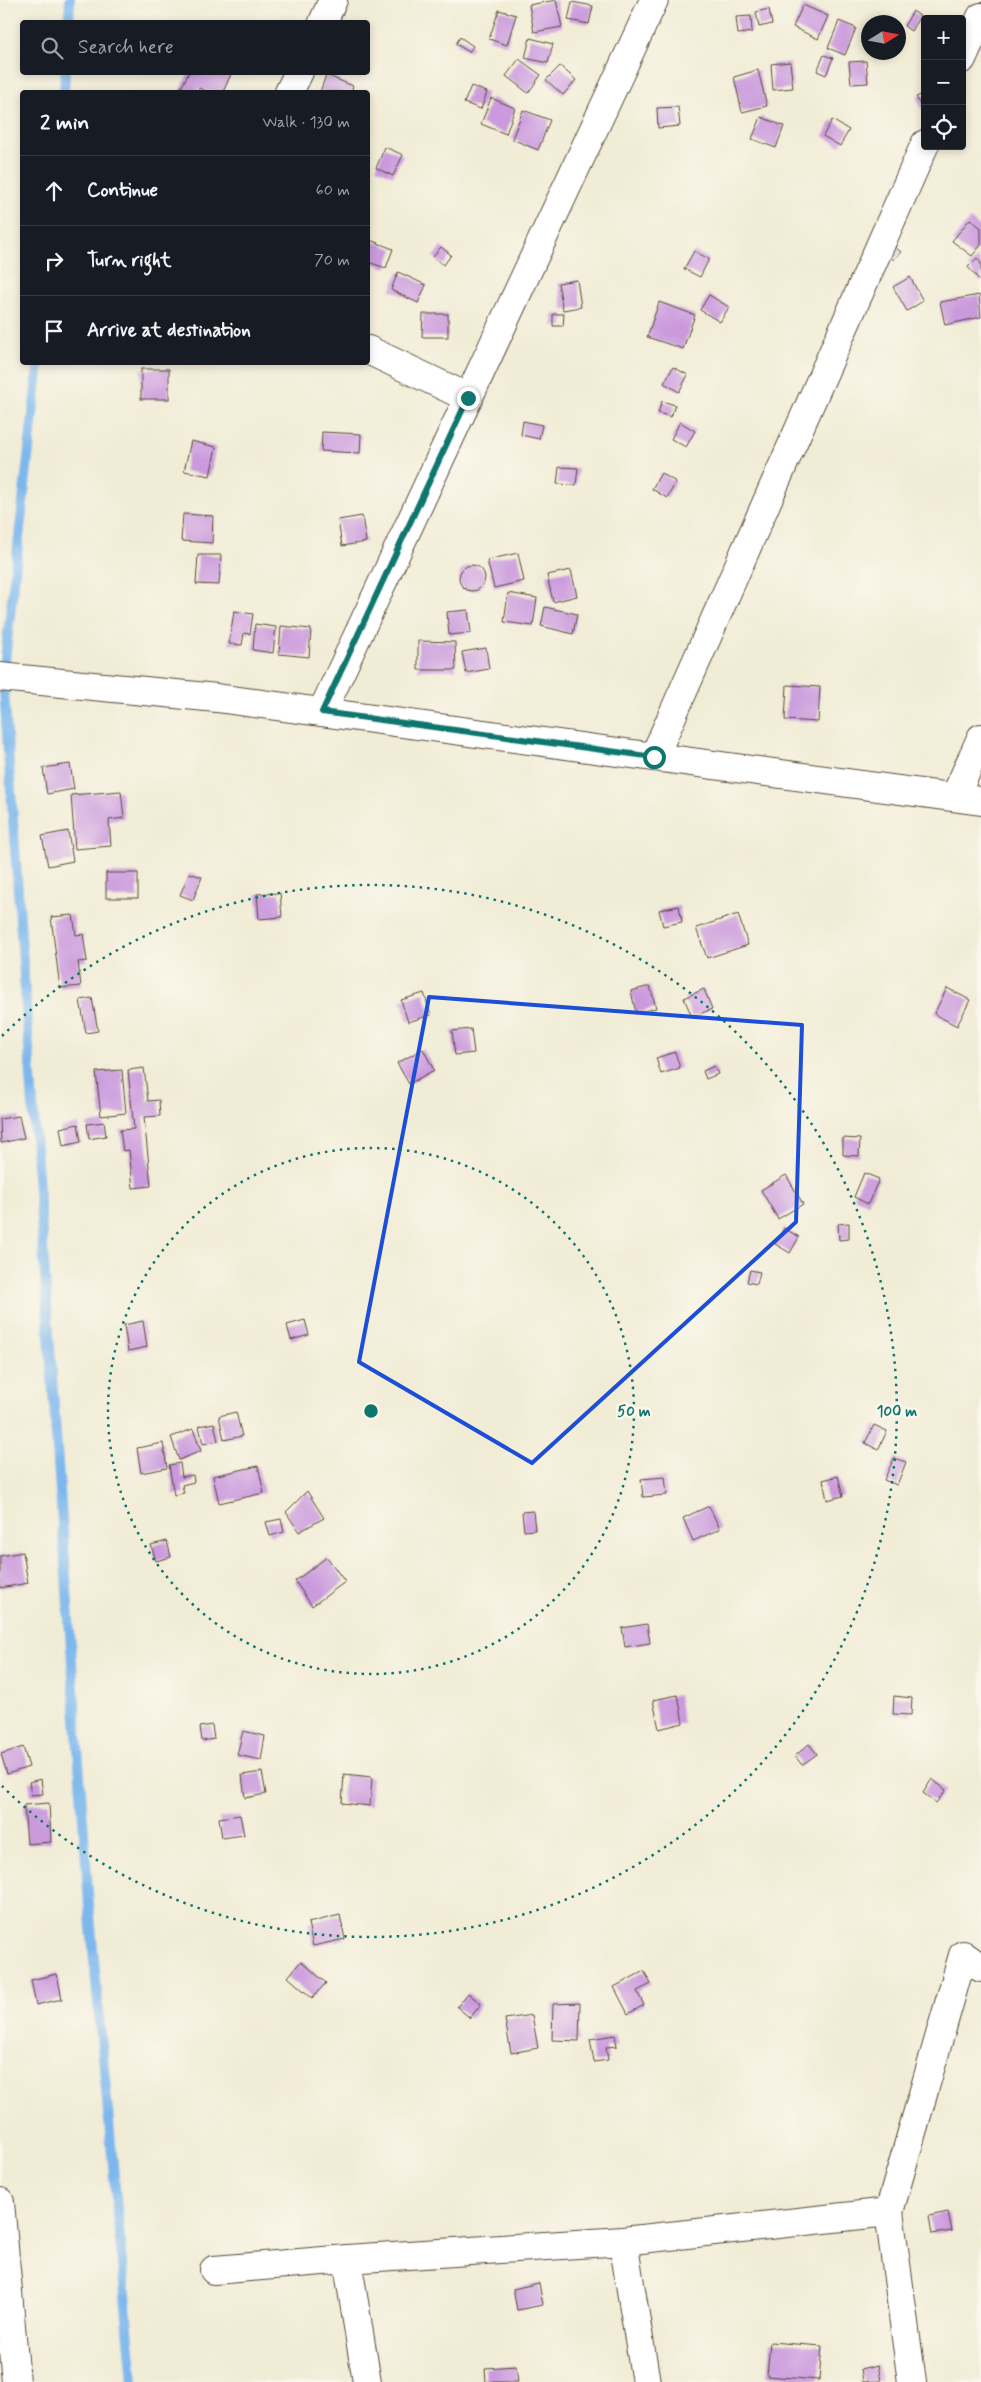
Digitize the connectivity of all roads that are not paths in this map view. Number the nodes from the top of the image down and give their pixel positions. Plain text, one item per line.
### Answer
1 (333, 0) edge
2 (654, 0) edge
3 (981, 17) edge
4 (323, 20) edge
5 (966, 51) edge
6 (297, 75) edge
7 (290, 90) edge
8 (922, 150) edge
9 (370, 351) edge
10 (468, 398) junction
11 (0, 677) edge
12 (322, 712) junction
13 (981, 738) edge
14 (654, 757) junction
15 (968, 799) edge
16 (981, 1968) edge
17 (0, 2202) edge
18 (889, 2212) junction
19 (623, 2241) junction
20 (347, 2259) junction
21 (214, 2270) dead end
22 (16, 2382) edge
23 (366, 2382) edge
24 (646, 2382) edge
25 (912, 2382) edge

1 - 4 street
2 - 10 street
3 - 5 street
6 - 7 street
8 - 14 street
9 - 10 street
10 - 12 street
11 - 12 street
12 - 14 street
13 - 15 street
14 - 15 street
16 - 18 street
17 - 22 street
18 - 19 street
18 - 25 street
19 - 20 street
19 - 24 street
20 - 21 street
20 - 23 street

